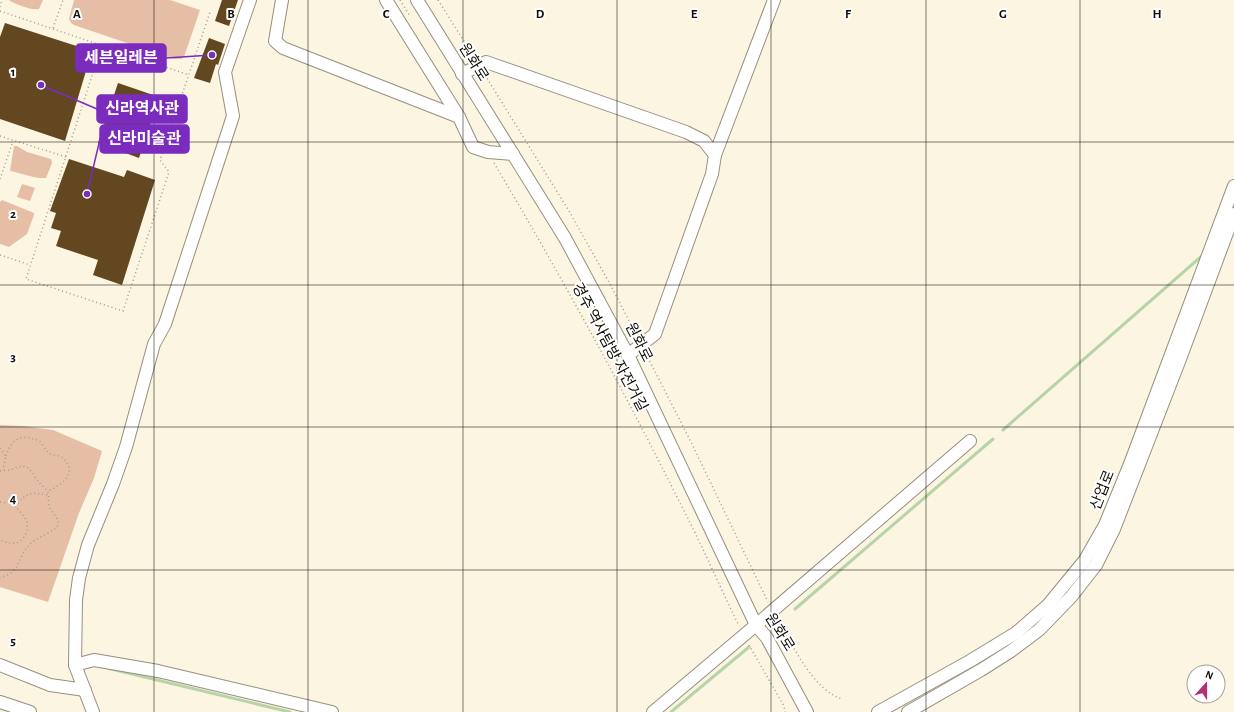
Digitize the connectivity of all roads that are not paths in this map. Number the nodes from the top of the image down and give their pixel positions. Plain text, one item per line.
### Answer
1 (250, 0) edge
2 (282, 0) edge
3 (386, 0) edge
4 (417, 0) edge
5 (774, 0) edge
6 (462, 74) junction
7 (459, 118) junction
8 (513, 154) junction
9 (715, 155) junction
10 (1234, 186) edge
11 (1234, 214) edge
12 (628, 355) junction
13 (970, 441) dead end
14 (756, 625) junction
15 (0, 665) edge
16 (75, 665) junction
17 (85, 690) junction
18 (0, 702) edge
19 (30, 712) edge
20 (93, 712) edge
21 (332, 712) edge
22 (652, 712) edge
23 (807, 712) edge
24 (878, 712) edge
25 (908, 712) edge

1 - 16 street
2 - 7 street
3 - 7 street
4 - 6 street, 원화로
5 - 9 street
6 - 8 street, 원화로
6 - 9 street
7 - 8 street
8 - 12 street, 원화로
9 - 12 street
10 - 24 street, 산업로
11 - 25 street, 산업로
12 - 14 street, 원화로
13 - 14 street
14 - 22 street
14 - 23 street, 원화로
15 - 17 street
16 - 17 street
16 - 21 street
17 - 20 street
18 - 19 street

